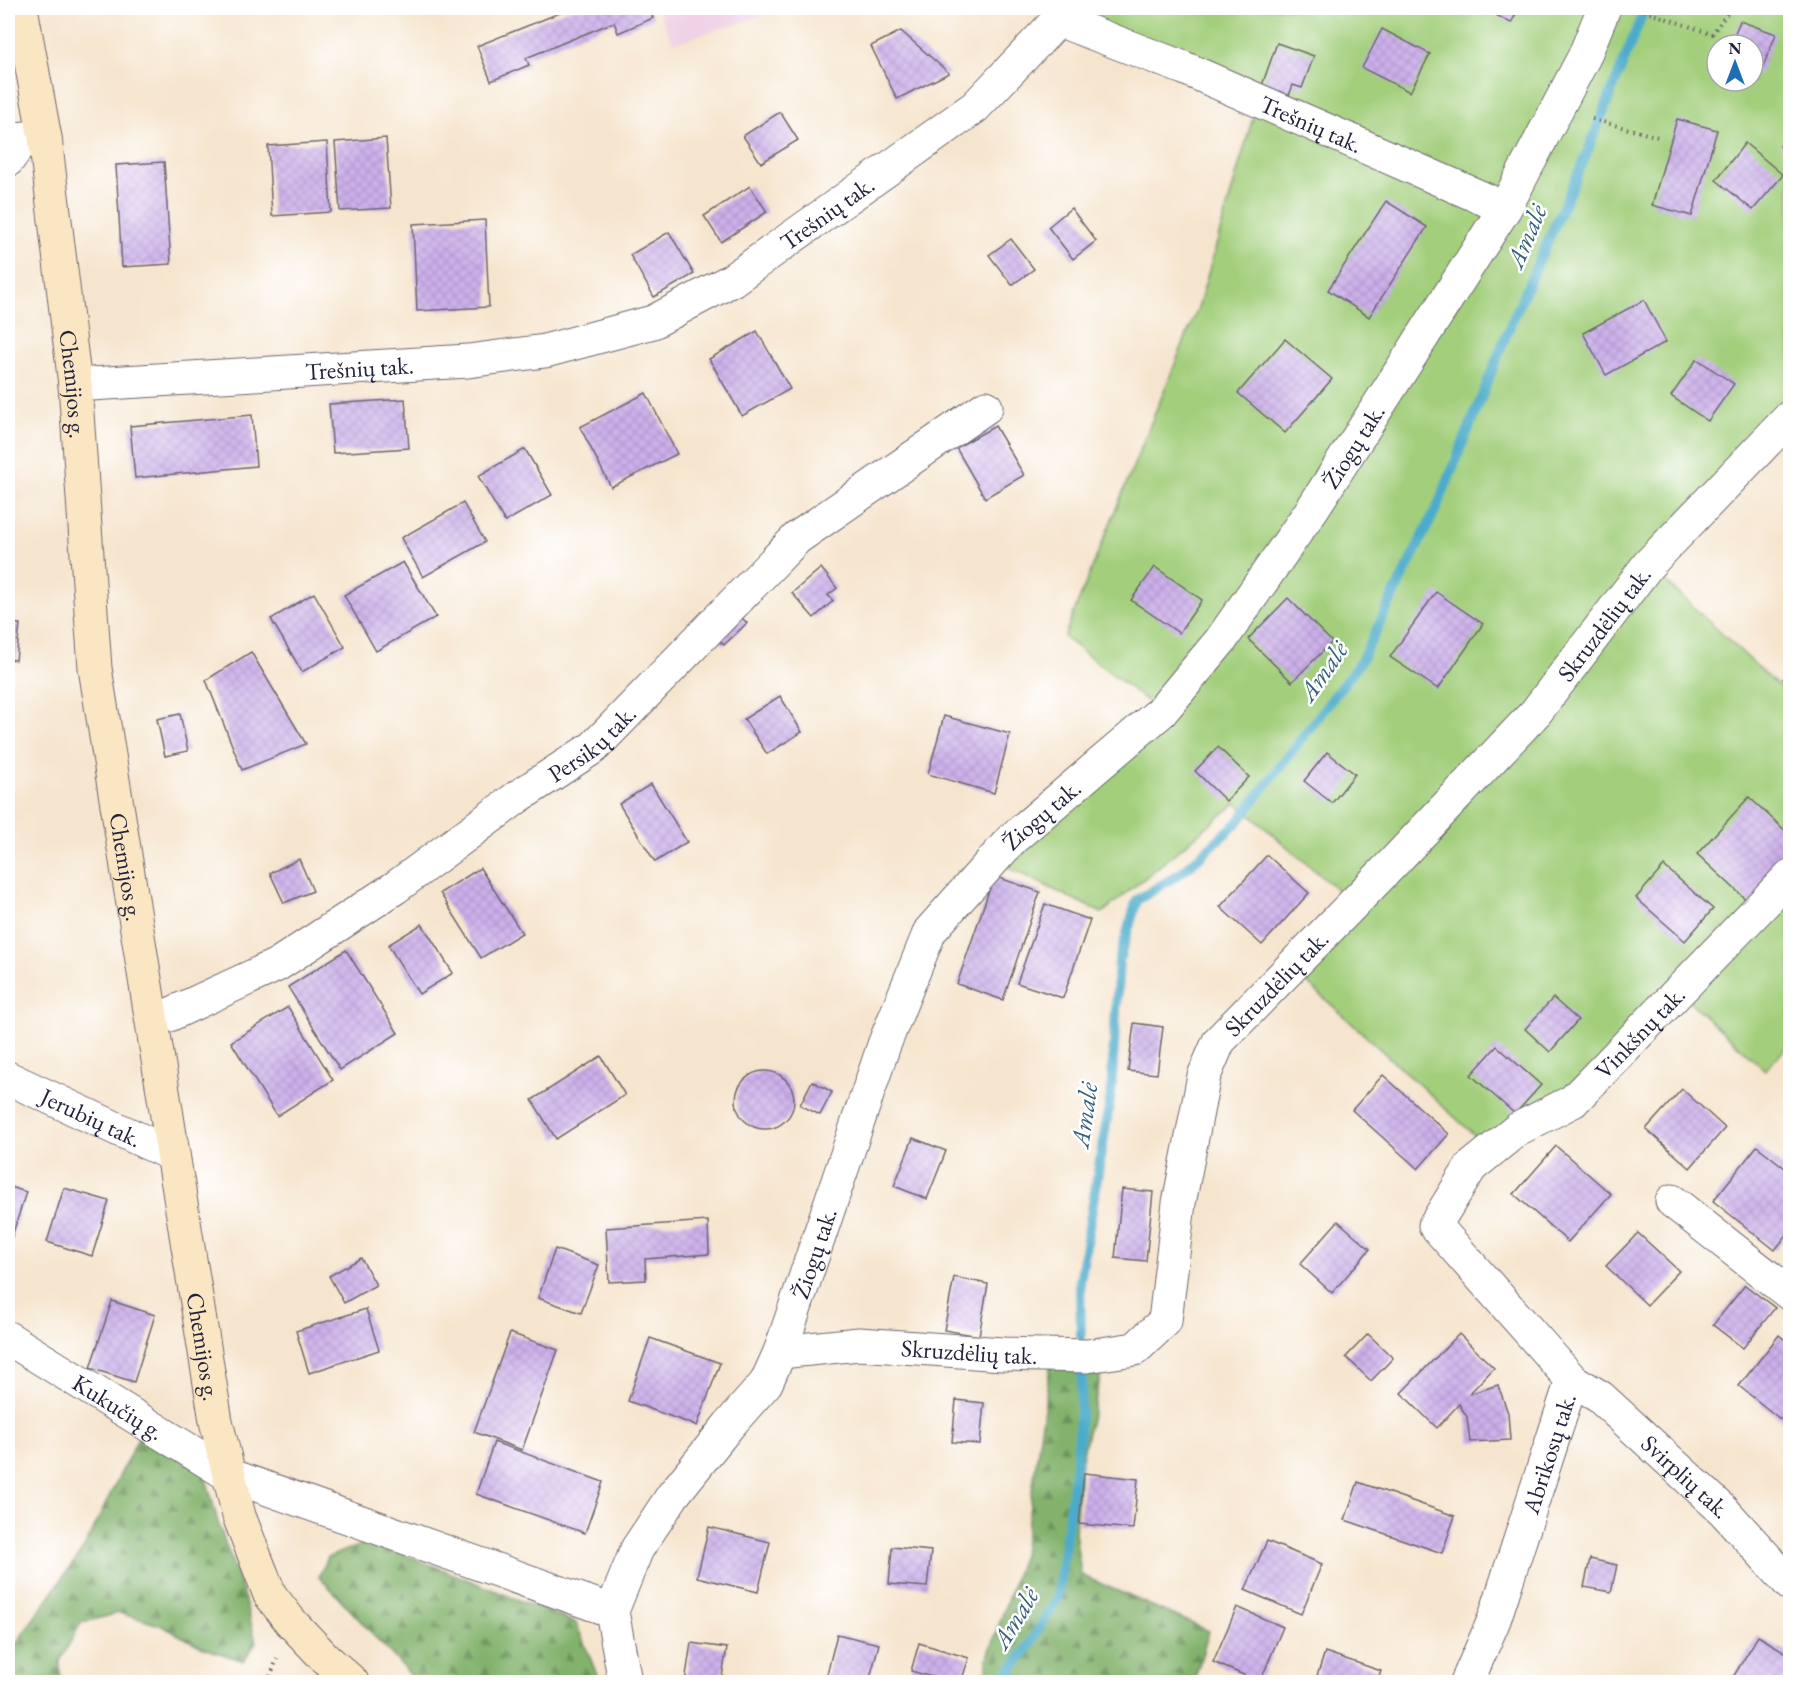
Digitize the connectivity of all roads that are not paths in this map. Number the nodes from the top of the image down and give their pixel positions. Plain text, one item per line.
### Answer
1 (21, 8) edge
2 (1604, 8) edge
3 (45, 138) junction
4 (8, 160) edge
5 (1505, 208) junction
6 (75, 385) junction
7 (986, 407) dead end
8 (1791, 417) edge
9 (1791, 876) edge
10 (152, 1020) junction
11 (16, 1082) edge
12 (173, 1155) junction
13 (1471, 1167) joint
14 (1672, 1201) dead end
15 (1791, 1294) edge
16 (8, 1338) edge
17 (780, 1352) junction
18 (1572, 1380) junction
19 (229, 1475) junction
20 (1791, 1584) edge
21 (612, 1611) junction
22 (352, 1683) edge
23 (625, 1683) edge
24 (1467, 1683) edge

1 - 3 main road, Chemijos g.
2 - 5 street, Žiogų tak.
3 - 4 street
3 - 6 main road, Chemijos g.
5 - 6 street, Trešnių tak.
5 - 17 street, Žiogų tak.
6 - 10 main road, Chemijos g.
7 - 10 street, Persikų tak.
8 - 17 street, Skruzdėlių tak.
9 - 13 street, Vinkšnų tak.
10 - 12 main road, Chemijos g.
11 - 12 street, Jerubių tak.
12 - 19 main road, Chemijos g.
13 - 18 street, Abrikosų tak.
14 - 15 street
16 - 19 street, Kukučių g.
17 - 21 street, Žiogų tak.
18 - 20 street, Svirplių tak.
18 - 24 street, Abrikosų tak.
19 - 21 street, Kukučių g.
19 - 22 main road, Chemijos g.
21 - 23 street

